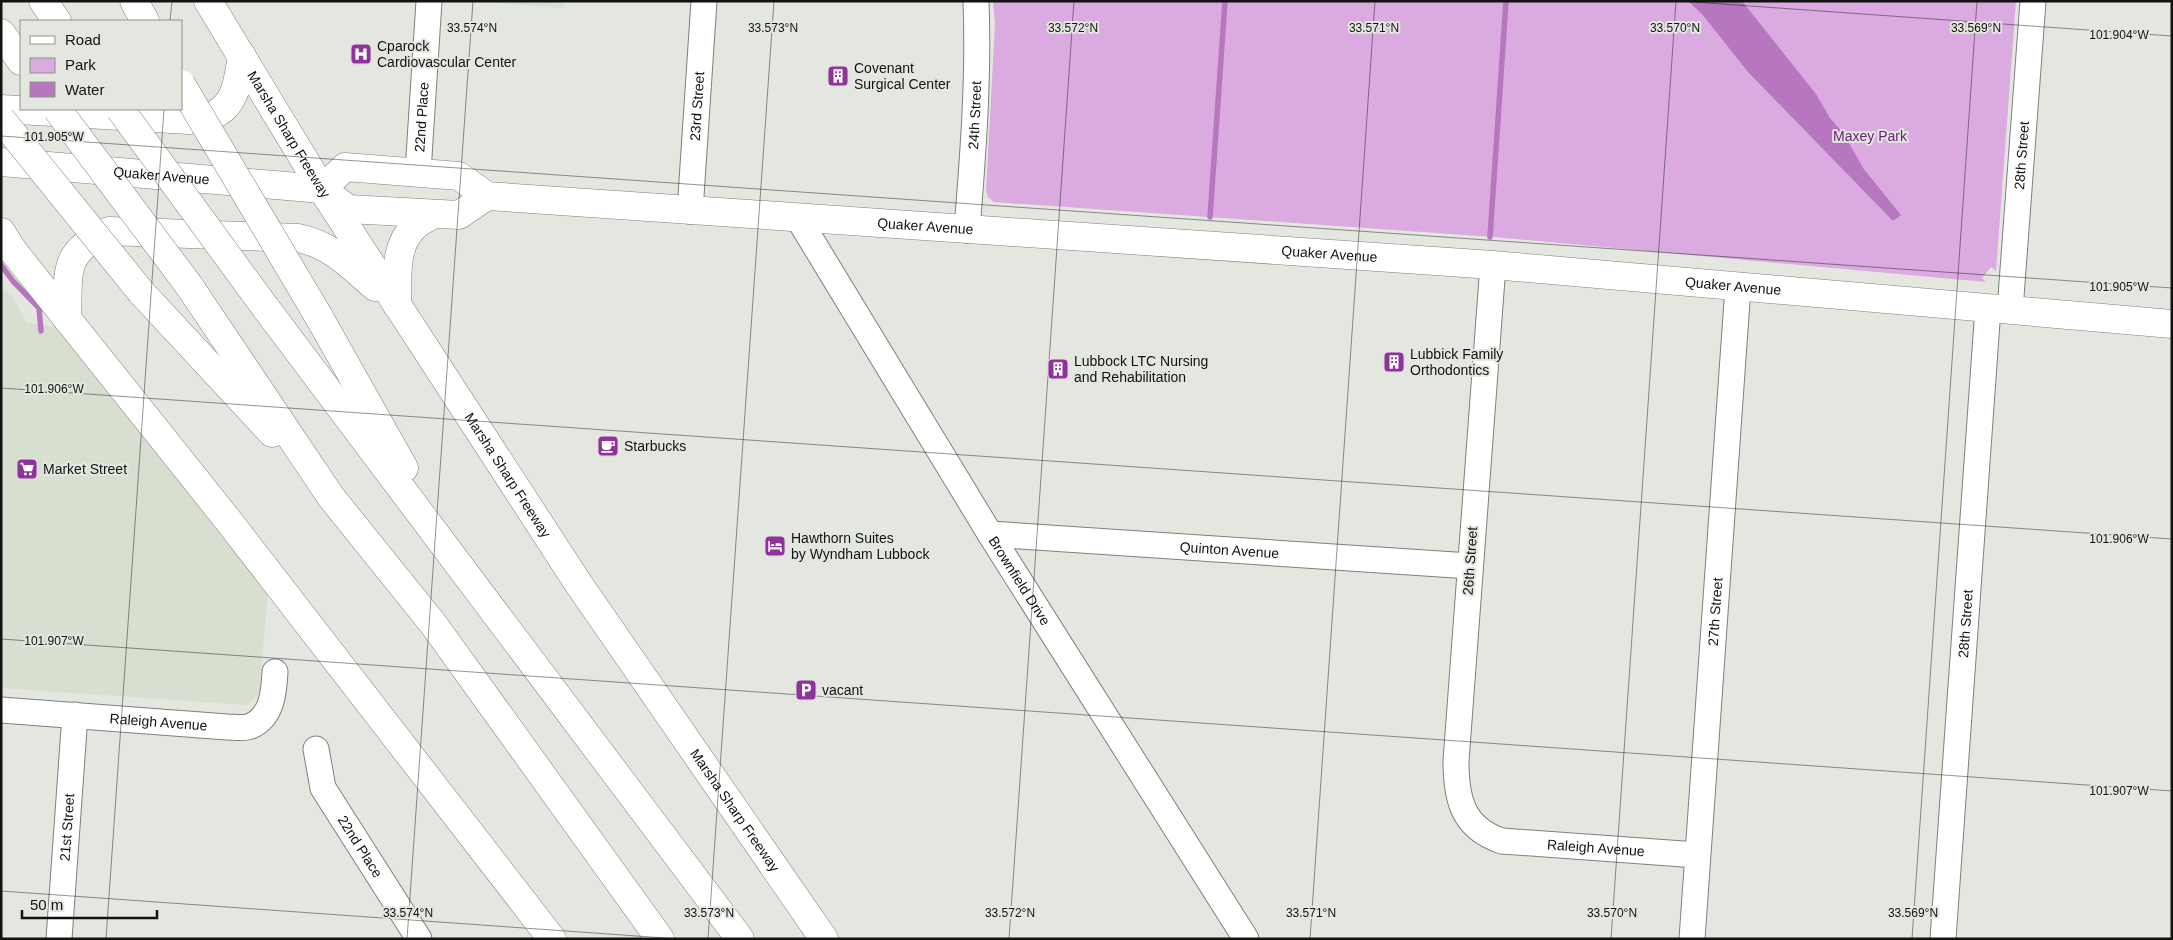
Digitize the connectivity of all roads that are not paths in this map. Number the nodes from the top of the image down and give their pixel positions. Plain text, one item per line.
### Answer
1 (43, 1) edge
2 (134, 1) edge
3 (208, 1) edge
4 (429, 1) edge
5 (704, 1) edge
6 (976, 1) edge
7 (2033, 1) edge
8 (56, 20) edge
9 (144, 20) edge
10 (242, 56) junction
11 (182, 86) edge
12 (1, 109) edge
13 (58, 110) edge
14 (121, 110) edge
15 (1, 119) edge
16 (1, 162) edge
17 (418, 172) junction
18 (322, 189) junction
19 (487, 196) junction
20 (690, 211) junction
21 (435, 214) junction
22 (798, 218) junction
23 (967, 230) junction
24 (1, 232) edge
25 (1493, 266) junction
26 (1738, 287) junction
27 (397, 305) junction
28 (1999, 309) junction
29 (67, 319) junction
30 (2172, 324) edge
31 (331, 497) junction
32 (990, 534) junction
33 (458, 565) junction
34 (1470, 566) junction
35 (275, 672) dead end
36 (1, 710) edge
37 (75, 715) junction
38 (316, 749) dead end
39 (1497, 840) joint
40 (1697, 855) junction
41 (411, 934) edge
42 (59, 939) edge
43 (552, 939) edge
44 (660, 939) edge
45 (740, 939) edge
46 (824, 939) edge
47 (1246, 939) edge
48 (1692, 939) edge
49 (1943, 939) edge

1 - 8 main road
2 - 9 main road
3 - 10 main road, Marsha Sharp Freeway
4 - 17 street, 22nd Place
5 - 20 street, 23rd Street
6 - 23 street, 24th Street
7 - 28 street, 28th Street
10 - 12 main road
10 - 18 main road, Marsha Sharp Freeway
11 - 33 main road, bridge
13 - 31 main road, bridge
14 - 33 main road, bridge
15 - 31 main road, bridge
16 - 18 main road, Quaker Avenue
17 - 18 main road
17 - 19 main road
18 - 21 main road
18 - 27 main road, Marsha Sharp Freeway
19 - 20 main road, Quaker Avenue
19 - 21 main road
20 - 22 main road, Quaker Avenue
21 - 27 main road
22 - 23 main road, Quaker Avenue
22 - 32 street, Brownfield Drive
23 - 25 main road, Quaker Avenue
24 - 29 main road
25 - 26 main road, Quaker Avenue
25 - 34 street, 26th Street
26 - 28 main road, Quaker Avenue
26 - 40 street, 27th Street
27 - 29 main road
27 - 46 main road, Marsha Sharp Freeway
28 - 30 main road, Quaker Avenue
28 - 49 street, 28th Street
29 - 43 main road
31 - 44 main road
32 - 34 street, Quinton Avenue
32 - 47 street, Brownfield Drive
33 - 45 main road
34 - 39 street, 26th Street
35 - 37 street, Raleigh Avenue
36 - 37 street, Raleigh Avenue
37 - 42 street, 21st Street
38 - 41 street, 22nd Place
39 - 40 street, Raleigh Avenue
40 - 48 street, 27th Street

